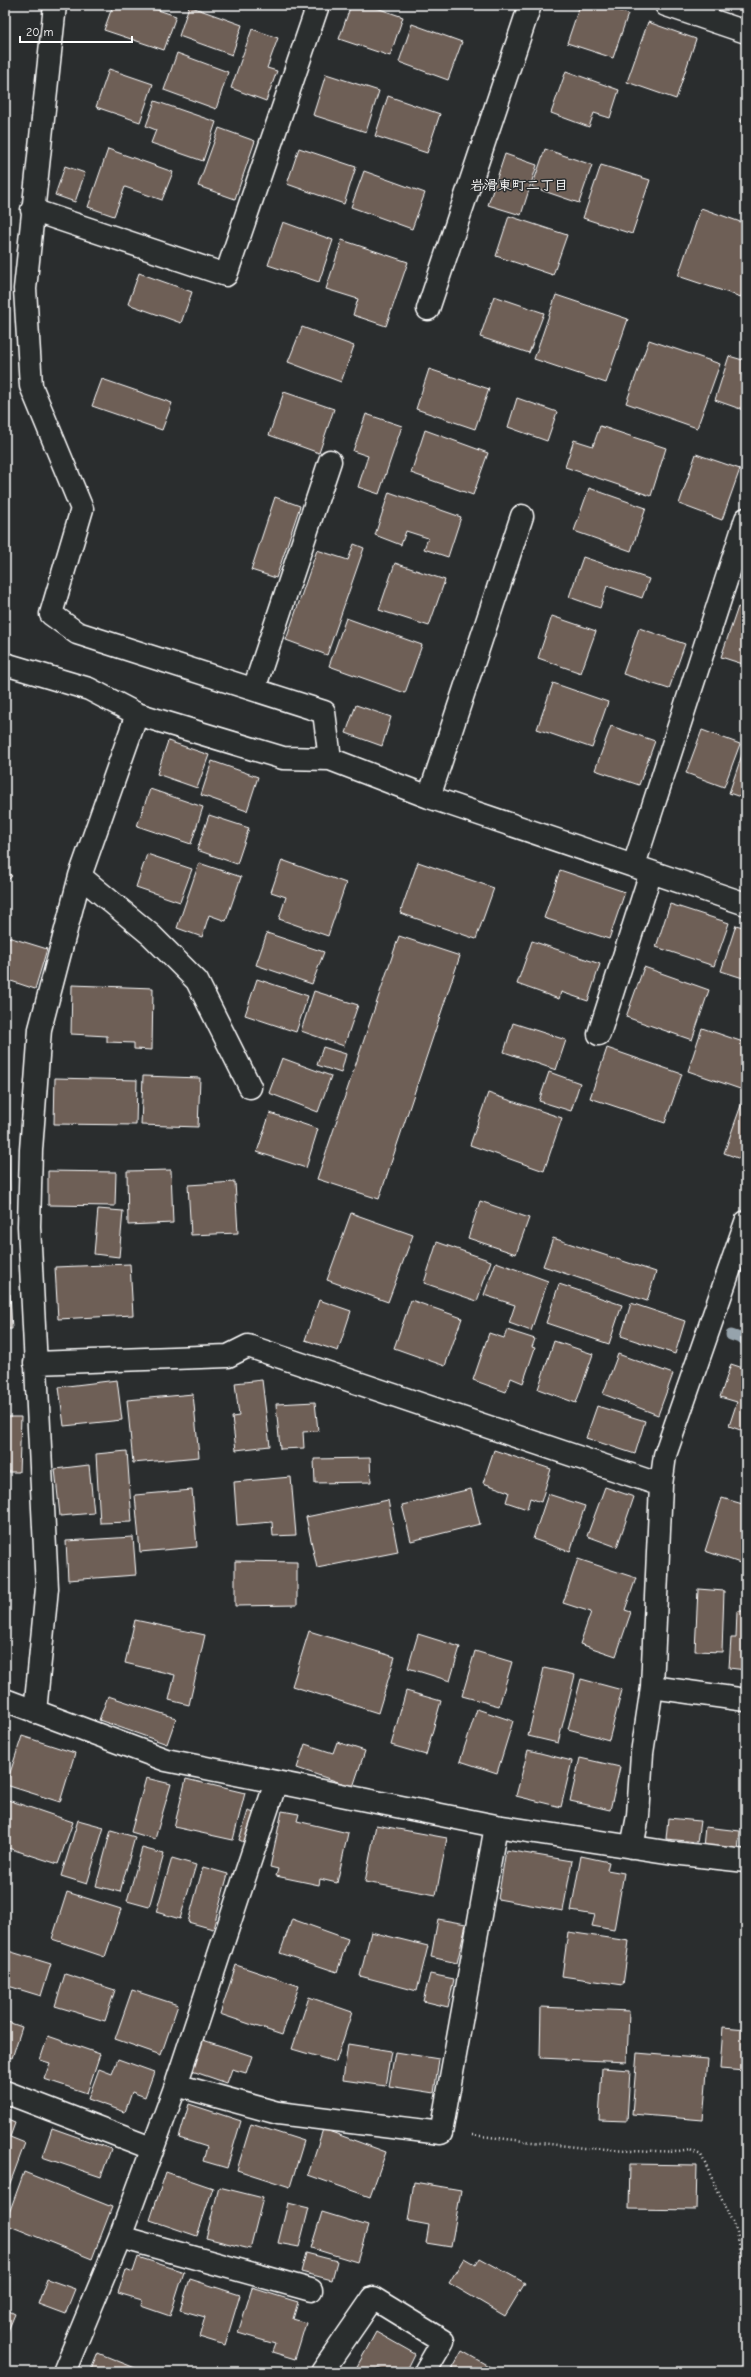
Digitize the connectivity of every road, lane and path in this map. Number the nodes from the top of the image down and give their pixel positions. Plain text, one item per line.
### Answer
1 (55, 5) edge
2 (318, 5) edge
3 (530, 5) edge
4 (666, 5) edge
5 (746, 32) edge
6 (32, 210) junction
7 (428, 309) dead end
8 (330, 461) dead end
9 (522, 516) dead end
10 (746, 520) edge
11 (5, 664) edge
12 (254, 689) junction
13 (136, 714) junction
14 (330, 759) junction
15 (428, 797) junction
16 (642, 868) junction
17 (80, 876) junction
18 (746, 904) edge
19 (598, 1034) dead end
20 (250, 1087) dead end
21 (746, 1222) edge
22 (35, 1363) junction
23 (661, 1485) junction
24 (652, 1686) junction
25 (5, 1700) edge
26 (746, 1700) edge
27 (35, 1712) junction
28 (276, 1782) junction
29 (496, 1826) junction
30 (632, 1847) junction
31 (746, 1861) edge
32 (176, 2084) junction
33 (5, 2092) edge
34 (441, 2133) junction
35 (151, 2148) junction
36 (120, 2237) junction
37 (746, 2279) edge
38 (311, 2290) dead end
39 (64, 2372) edge
40 (322, 2372) edge
41 (425, 2372) edge

1 - 6 street
2 - 6 street
3 - 7 street
4 - 5 street
6 - 12 street
8 - 12 street
9 - 15 street
10 - 16 street
11 - 13 street
12 - 14 street
13 - 14 street
13 - 17 street
14 - 15 street
15 - 16 street
16 - 18 street
16 - 19 street
17 - 20 street
17 - 22 street
21 - 23 street
22 - 23 street
22 - 27 street
23 - 24 street
24 - 26 street
24 - 30 street
25 - 27 street
27 - 28 street
28 - 29 street
28 - 32 street
29 - 30 street
29 - 34 street
30 - 31 street
32 - 34 street
32 - 35 street
33 - 35 street
34 - 37 path
35 - 36 street
36 - 38 street
36 - 39 street
40 - 41 street

